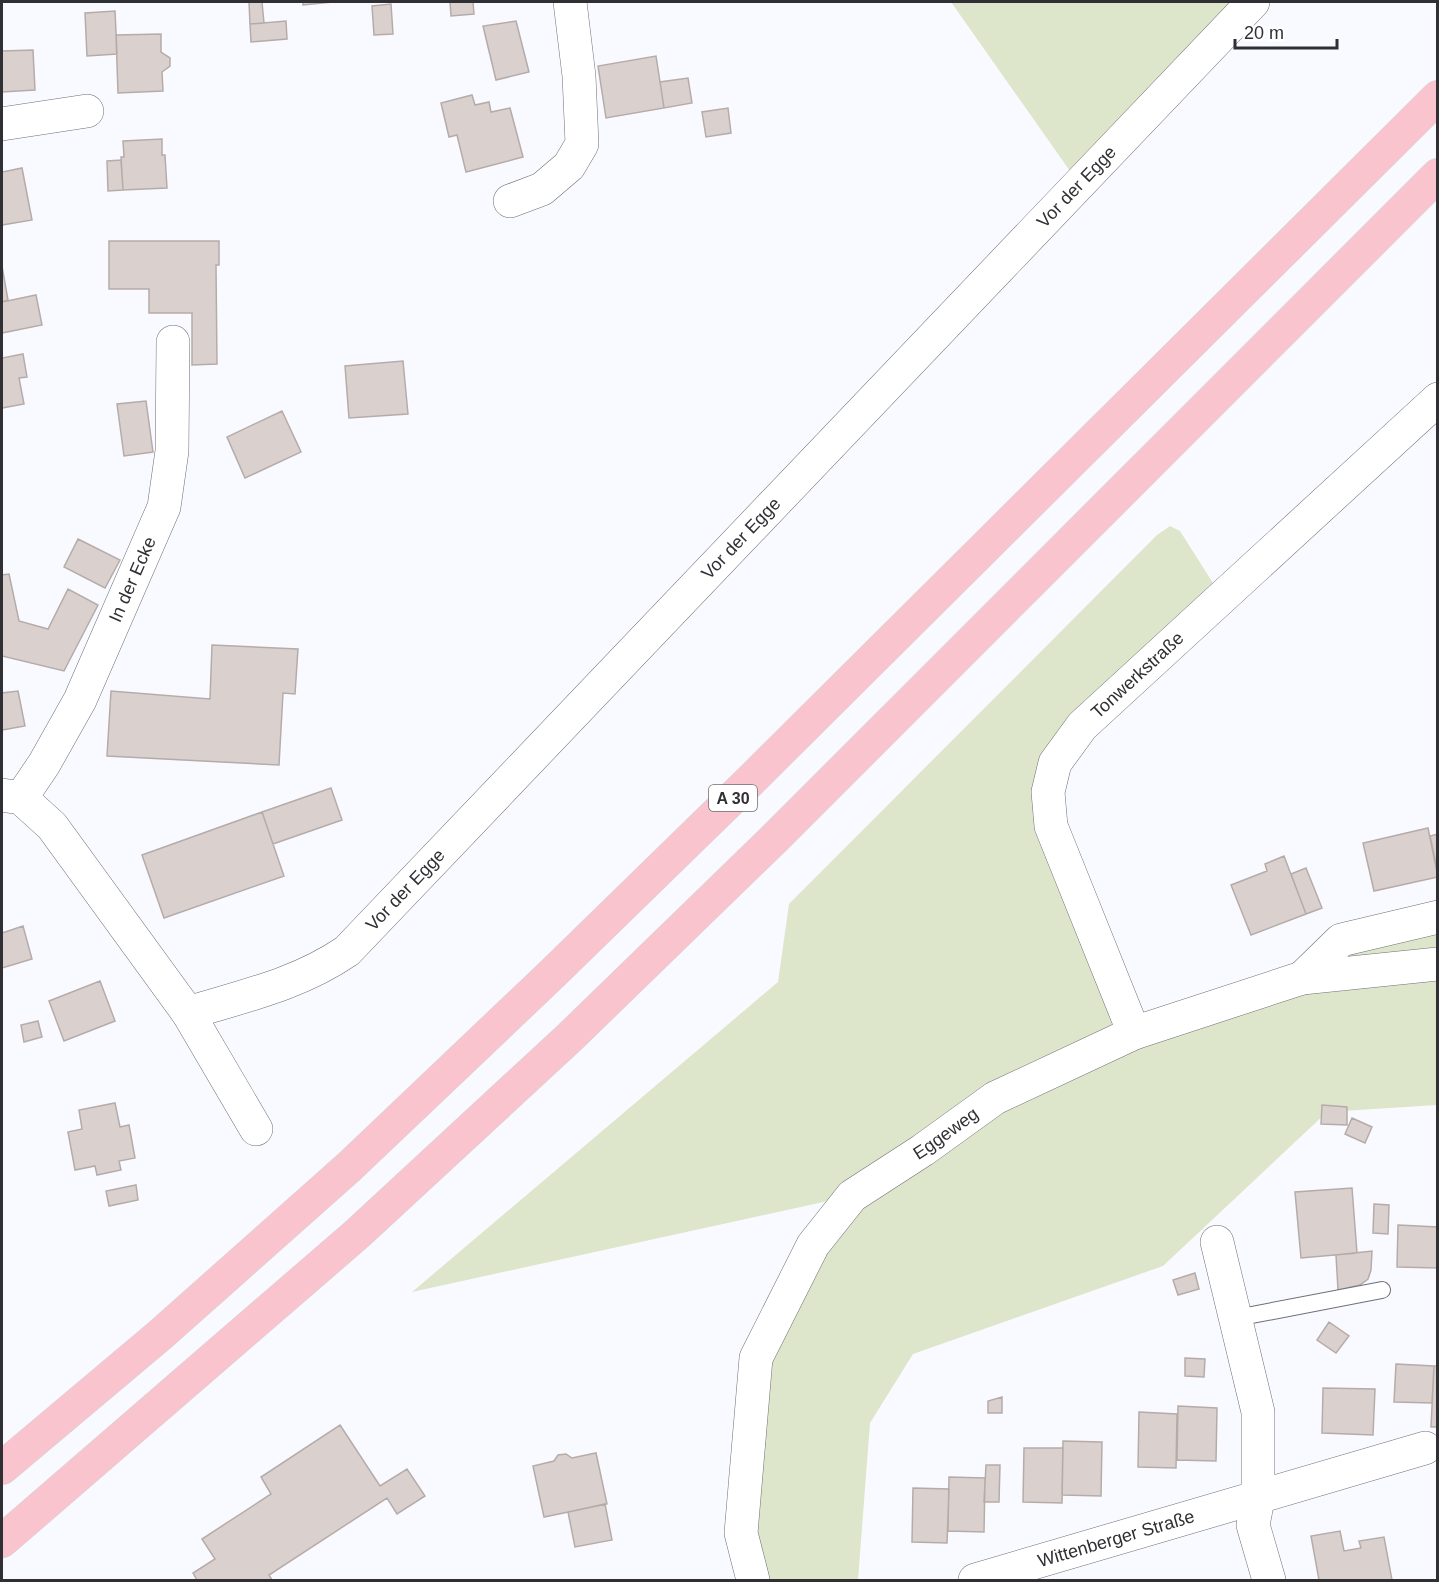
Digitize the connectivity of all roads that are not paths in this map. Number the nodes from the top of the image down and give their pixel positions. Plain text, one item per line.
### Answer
1 (570, 2) edge
2 (1253, 2) edge
3 (1437, 97) edge
4 (87, 111) dead end
5 (2, 124) edge
6 (1437, 175) edge
7 (510, 201) dead end
8 (173, 342) dead end
9 (1437, 399) edge
10 (11, 796) edge
11 (1437, 917) edge
12 (1437, 964) edge
13 (1302, 978) junction
14 (188, 1013) junction
15 (1134, 1033) junction
16 (256, 1129) dead end
17 (1217, 1242) dead end
18 (1382, 1290) dead end
19 (1236, 1318) junction
20 (1425, 1448) dead end
21 (2, 1468) edge
22 (1258, 1498) junction
23 (2, 1541) edge
24 (753, 1581) edge
25 (975, 1581) edge
26 (1269, 1581) edge

1 - 7 street
2 - 14 street, Vor der Egge
3 - 21 highway, A 30
4 - 5 street
6 - 23 highway
8 - 10 street, In der Ecke
9 - 15 street, Tonwerkstraße
10 - 14 street
11 - 13 street
12 - 13 street, Eggeweg
13 - 15 street, Eggeweg
14 - 16 street
15 - 24 street, Eggeweg
17 - 19 street
18 - 19 lane
19 - 22 street
20 - 22 street, Wittenberger Straße
22 - 25 street, Wittenberger Straße
22 - 26 street

